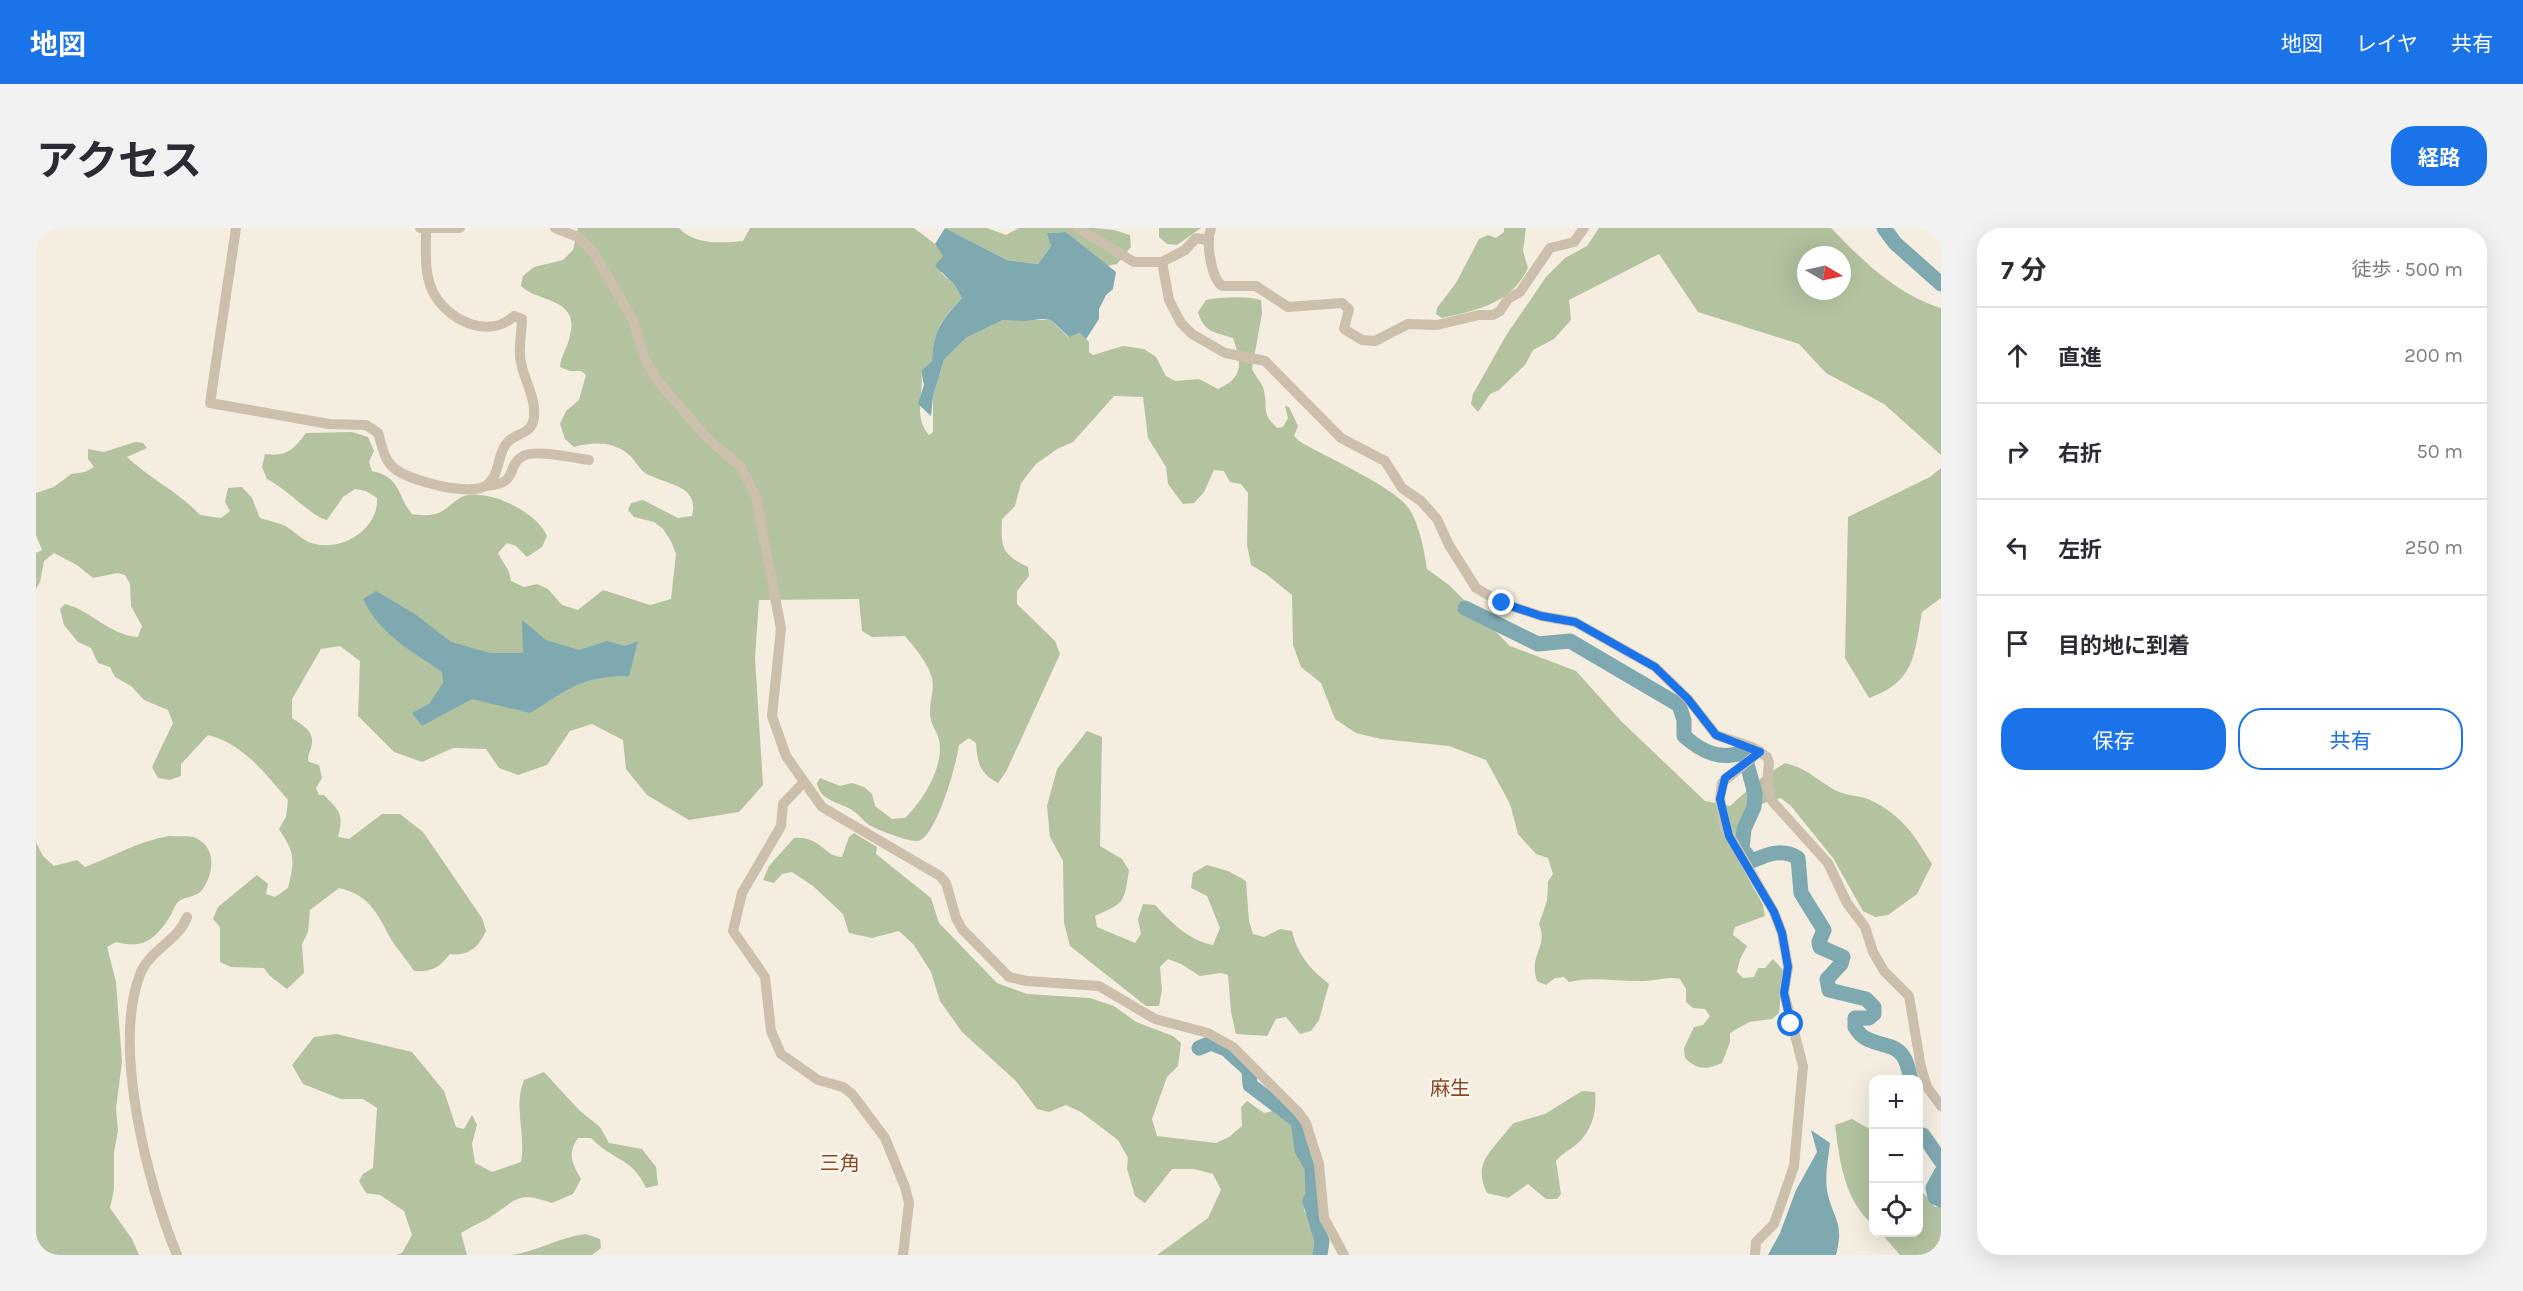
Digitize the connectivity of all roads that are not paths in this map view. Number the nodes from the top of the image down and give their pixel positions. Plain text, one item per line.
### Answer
1 (236, 228) edge
2 (460, 228) edge
3 (555, 228) edge
4 (1078, 228) edge
5 (1211, 228) edge
6 (1584, 228) edge
7 (423, 229) edge
8 (1207, 240) junction
9 (1162, 262) junction
10 (589, 460) dead end
11 (486, 486) junction
12 (1760, 752) junction
13 (804, 782) junction
14 (187, 917) dead end
15 (1941, 1106) edge
16 (177, 1255) edge
17 (903, 1255) edge
18 (1344, 1255) edge
19 (1755, 1255) edge

1 - 11 street
2 - 7 street
3 - 13 street
4 - 9 street
5 - 8 street
6 - 8 street
7 - 11 street
8 - 9 street
9 - 12 street
10 - 11 street
12 - 15 street
12 - 19 street
13 - 17 street
13 - 18 street
14 - 16 street

